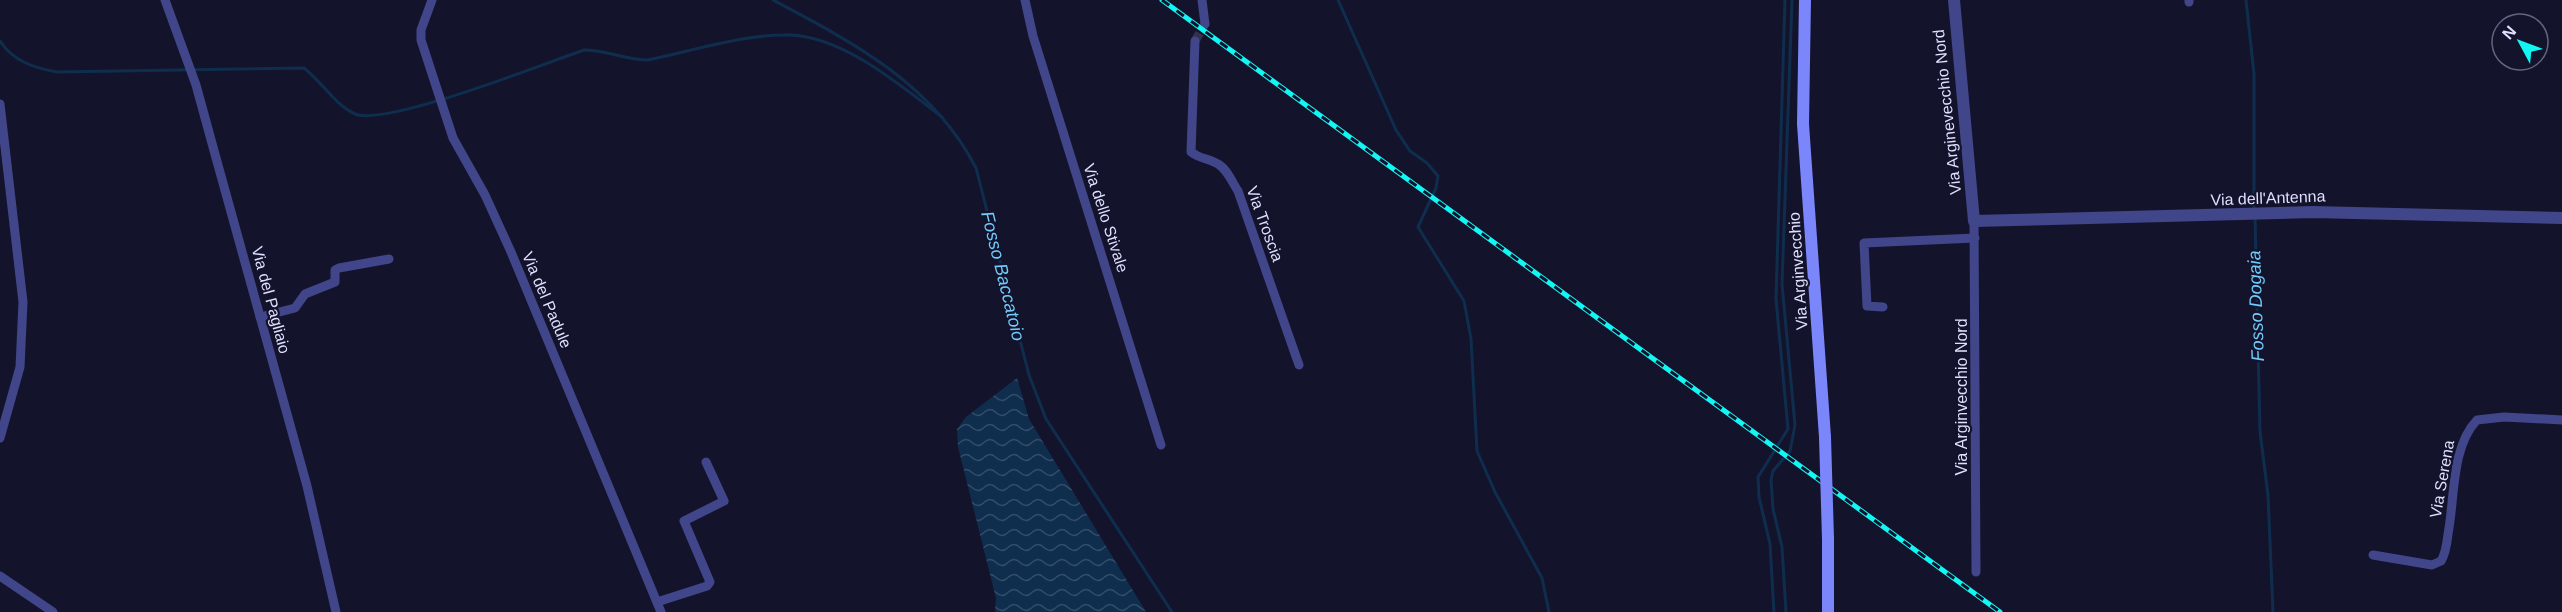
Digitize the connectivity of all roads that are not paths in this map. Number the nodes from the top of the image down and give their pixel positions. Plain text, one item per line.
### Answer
1 (165, 0) edge
2 (432, 0) edge
3 (1025, 0) edge
4 (1202, 0) edge
5 (1805, 0) edge
6 (1954, 0) edge
7 (1205, 24) tunnel mouth
8 (1195, 41) tunnel mouth
9 (0, 104) edge
10 (2562, 218) edge
11 (1974, 221) junction
12 (1975, 238) junction
13 (389, 259) dead end
14 (1883, 307) dead end
15 (260, 317) junction
16 (1299, 365) dead end
17 (2562, 420) edge
18 (0, 438) edge
19 (1161, 445) dead end
20 (706, 462) dead end
21 (2373, 555) dead end
22 (1976, 572) dead end
23 (0, 576) edge
24 (657, 602) junction
25 (53, 612) edge
26 (336, 612) edge
27 (661, 612) edge
28 (1828, 612) edge

1 - 15 street, Via del Pagliaio
2 - 24 street, Via del Padule
3 - 19 street, Via dello Stivale
4 - 7 street
5 - 28 main road, Via Arginvecchio, bridge
6 - 11 street, Via Arginevecchio Nord
8 - 16 street, Via Troscia
9 - 18 street
10 - 11 street, Via dell'Antenna
11 - 12 street, Via Arginvecchio Nord
12 - 14 street
12 - 22 street, Via Arginvecchio Nord
13 - 15 street
15 - 26 street, Via del Pagliaio
17 - 21 street, Via Serena
20 - 24 street
23 - 25 street
24 - 27 street, Via del Padule

